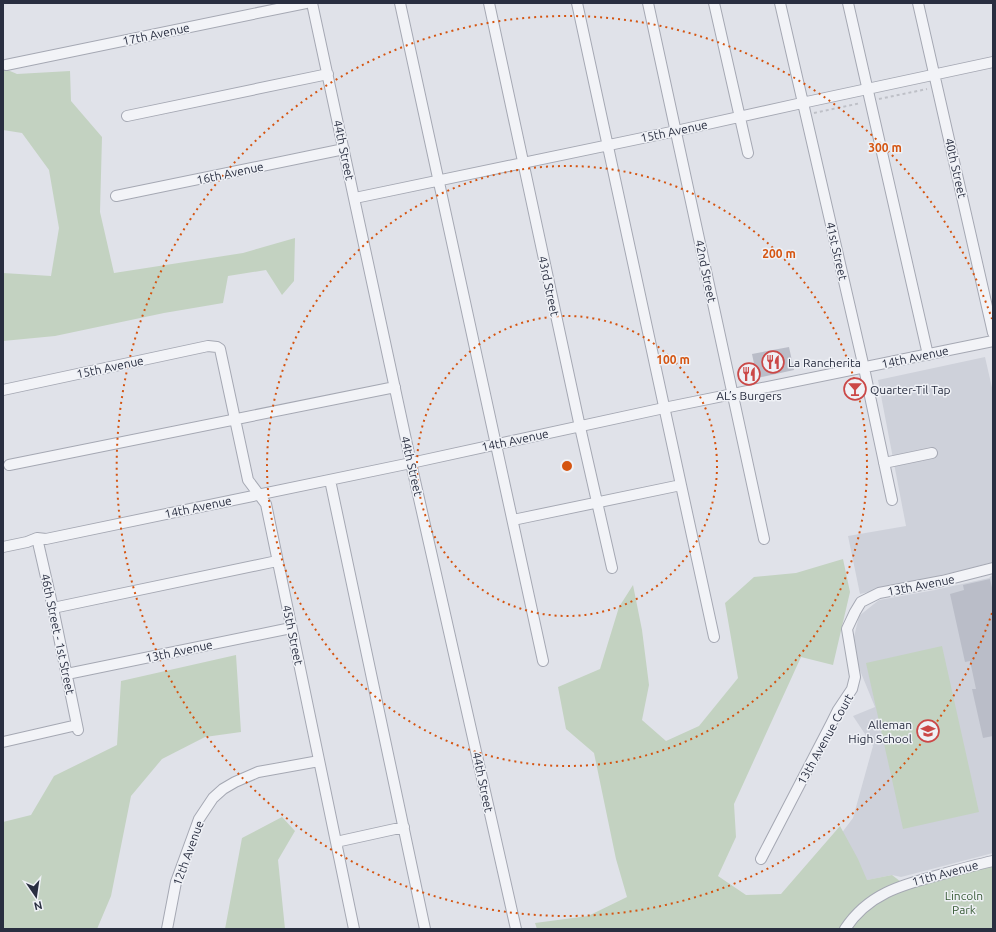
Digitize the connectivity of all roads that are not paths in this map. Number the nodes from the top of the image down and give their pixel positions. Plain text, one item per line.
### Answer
1 (306, 3) edge
2 (312, 3) edge
3 (400, 3) edge
4 (489, 3) edge
5 (577, 3) edge
6 (648, 3) edge
7 (714, 3) edge
8 (780, 3) edge
9 (848, 3) edge
10 (918, 3) edge
11 (993, 62) edge
12 (6, 65) dead end
13 (328, 74) junction
14 (935, 75) junction
15 (867, 89) junction
16 (802, 103) junction
17 (128, 116) dead end
18 (739, 117) junction
19 (676, 131) junction
20 (608, 144) junction
21 (344, 149) junction
22 (748, 153) dead end
23 (523, 162) junction
24 (438, 180) junction
25 (116, 196) dead end
26 (355, 198) junction
27 (993, 333) edge
28 (993, 341) edge
29 (217, 347) joint
30 (928, 355) junction
31 (864, 368) junction
32 (395, 387) junction
33 (3, 390) edge
34 (732, 394) junction
35 (664, 408) junction
36 (235, 419) junction
37 (580, 427) junction
38 (496, 444) junction
39 (932, 453) dead end
40 (412, 463) junction
41 (884, 463) junction
42 (9, 465) dead end
43 (330, 480) junction
44 (680, 485) junction
45 (258, 494) junction
46 (892, 500) dead end
47 (596, 503) junction
48 (512, 520) junction
49 (37, 538) junction
50 (764, 539) dead end
51 (3, 547) edge
52 (278, 561) junction
53 (612, 568) dead end
54 (993, 568) edge
55 (53, 608) junction
56 (855, 612) joint
57 (291, 628) junction
58 (714, 637) dead end
59 (543, 661) dead end
60 (67, 674) junction
61 (3, 742) edge
62 (319, 761) junction
63 (404, 827) junction
64 (336, 842) junction
65 (761, 859) dead end
66 (993, 861) edge
67 (167, 929) edge
68 (354, 929) edge
69 (425, 929) edge
70 (516, 929) edge
71 (845, 929) edge

1 - 12 street, 17th Avenue
2 - 13 street, 44th Street
3 - 24 street
4 - 23 street, 43rd Street
5 - 20 street
6 - 19 street, 42nd Street
7 - 18 street
8 - 16 street, 41st Street
9 - 15 street
10 - 14 street, 40th Street
11 - 14 street, 15th Avenue
13 - 17 street
13 - 21 street, 44th Street
14 - 15 street, 15th Avenue
14 - 27 street, 40th Street
15 - 16 street, 15th Avenue
15 - 30 street
16 - 18 street, 15th Avenue
16 - 31 street, 41st Street
18 - 19 street, 15th Avenue
18 - 22 street
19 - 20 street, 15th Avenue
19 - 34 street, 42nd Street
20 - 23 street, 15th Avenue
20 - 35 street
21 - 25 street, 16th Avenue
21 - 26 street, 44th Street
23 - 24 street, 15th Avenue
23 - 37 street, 43rd Street
24 - 26 street, 15th Avenue
24 - 38 street
26 - 32 street, 44th Street
28 - 30 street, 14th Avenue
29 - 33 street, 15th Avenue
29 - 36 street, 45th Street
30 - 31 street, 14th Avenue
31 - 34 street, 14th Avenue
31 - 41 street, 41st Street
32 - 36 street
32 - 40 street, 44th Street
34 - 35 street, 14th Avenue
34 - 50 street, 42nd Street
35 - 37 street, 14th Avenue
35 - 44 street
36 - 42 street
36 - 45 street, 45th Street
37 - 38 street, 14th Avenue
37 - 47 street, 43rd Street
38 - 40 street, 14th Avenue
38 - 48 street
39 - 41 street
40 - 43 street, 14th Avenue
40 - 70 street, 44th Street
41 - 46 street, 41st Street
43 - 45 street, 14th Avenue
43 - 63 street
44 - 47 street
44 - 58 street
45 - 49 street, 14th Avenue
45 - 52 street, 45th Street
47 - 48 street
47 - 53 street, 43rd Street
48 - 59 street
49 - 51 street
49 - 55 street, 46th Street - 1st Street
52 - 55 street
52 - 57 street, 45th Street
54 - 56 street, 13th Avenue
55 - 60 street, 46th Street - 1st Street
56 - 65 street, 13th Avenue Court
57 - 60 street, 13th Avenue
57 - 62 street, 45th Street
60 - 61 street, 46th Street - 1st Street
62 - 64 street, 45th Street
62 - 67 street, 12th Avenue
63 - 64 street
63 - 69 street
64 - 68 street, 45th Street
66 - 71 street, 11th Avenue

